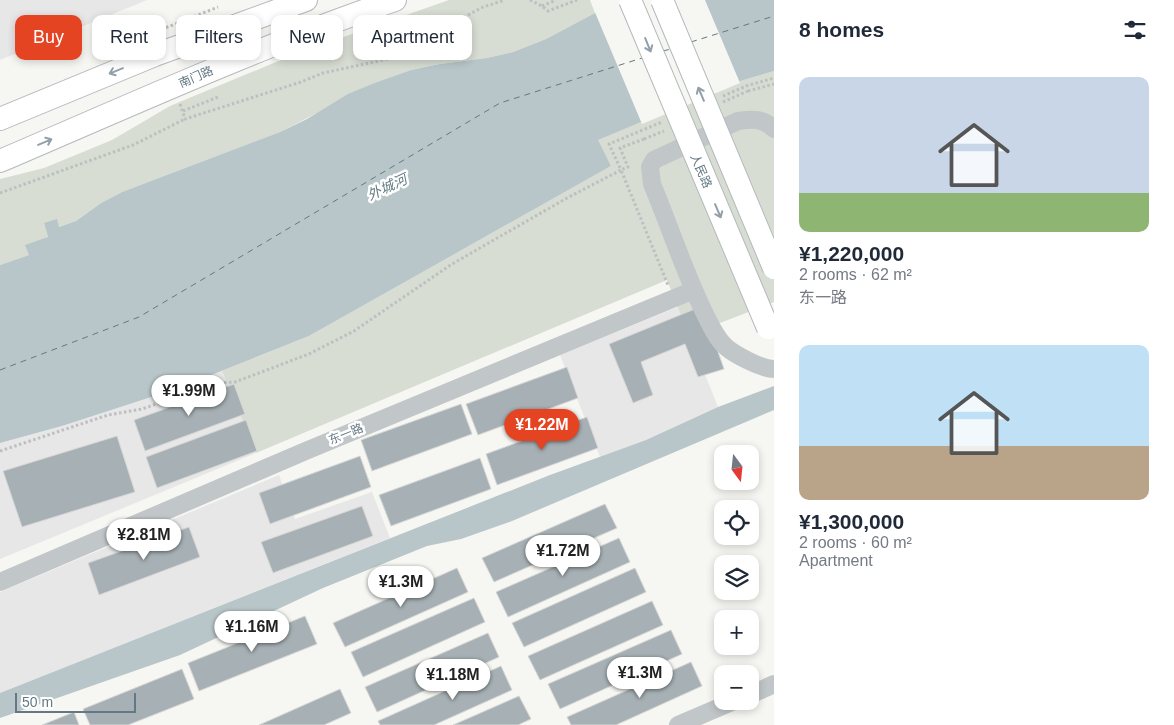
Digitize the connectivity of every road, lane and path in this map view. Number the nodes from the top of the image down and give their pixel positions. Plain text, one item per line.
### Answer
1 (306, 0) edge
2 (395, 0) edge
3 (505, 0) edge
4 (530, 0) edge
5 (556, 0) edge
6 (577, 0) edge
7 (630, 0) edge
8 (662, 0) edge
9 (542, 6) junction
10 (218, 7) dead end
11 (257, 8) edge
12 (343, 18) edge
13 (166, 28) edge
14 (271, 45) joint
15 (774, 78) edge
16 (774, 84) edge
17 (218, 97) dead end
18 (713, 103) junction
19 (0, 119) edge
20 (186, 119) junction
21 (672, 122) junction
22 (774, 129) edge
23 (0, 161) edge
24 (621, 170) junction
25 (0, 193) edge
26 (774, 268) edge
27 (694, 290) junction
28 (674, 299) junction
29 (771, 334) edge
30 (774, 369) edge
31 (0, 451) edge
32 (0, 582) edge
33 (774, 684) edge
34 (759, 690) edge
35 (714, 710) edge
36 (678, 725) edge

1 - 11 main road
2 - 12 main road, 南门路
3 - 20 path
4 - 9 path
5 - 9 path
6 - 9 path
7 -> 21 main road, 人民路, bridge
18 -> 8 main road, bridge
10 - 13 path
11 - 14 main road
11 -> 19 main road
23 -> 14 main road, 南门路
15 - 18 path
16 - 18 path, bridge
17 - 20 path
18 - 26 main road, bridge
20 - 25 path
21 - 24 path, bridge
21 - 24 path
21 -> 29 main road, 人民路, bridge
22 - 27 street
24 - 28 path
24 - 31 path
27 - 28 street, 东一路
27 - 30 street
28 - 32 street, 东一路
33 - 34 street
35 - 36 street

